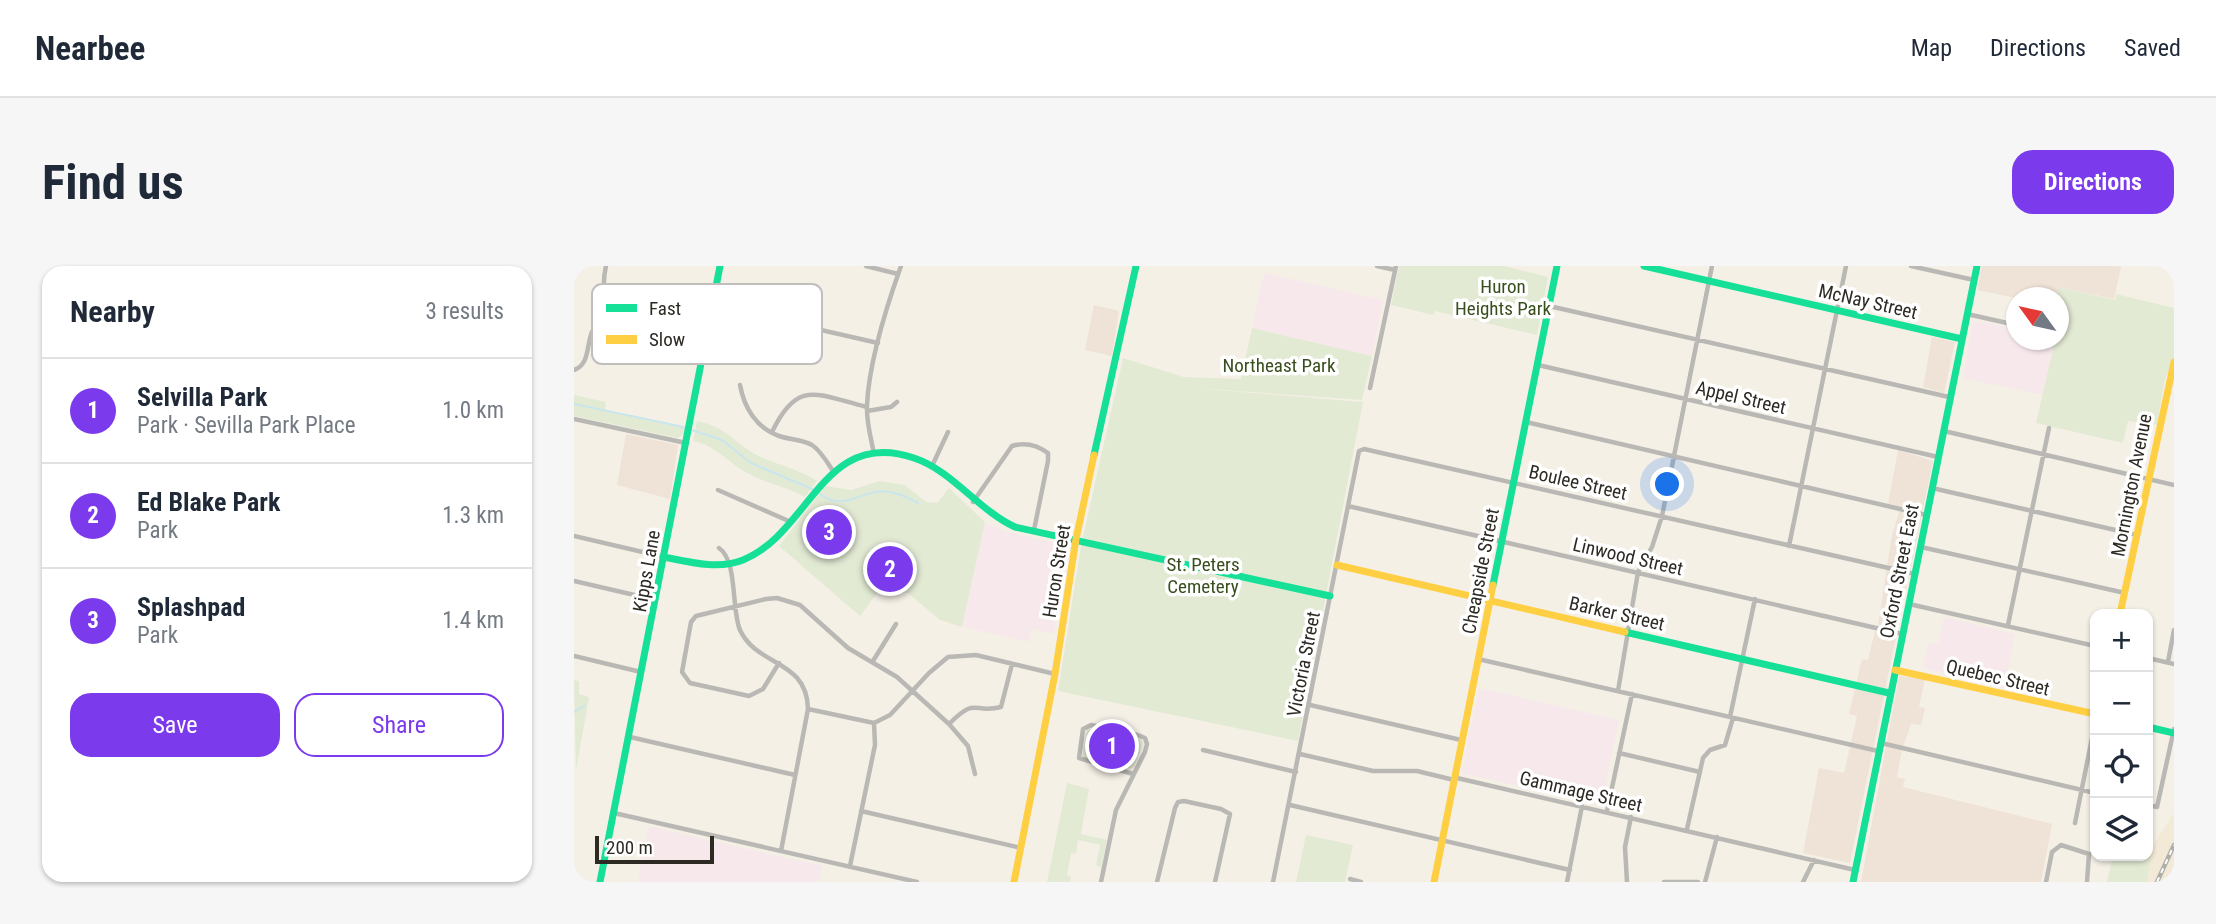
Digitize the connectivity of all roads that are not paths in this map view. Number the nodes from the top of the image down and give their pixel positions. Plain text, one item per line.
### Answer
1 (606, 266) edge
2 (720, 266) edge
3 (866, 266) edge
4 (901, 266) edge
5 (1136, 266) edge
6 (1377, 266) edge
7 (1557, 266) edge
8 (1644, 266) edge
9 (1713, 266) edge
10 (1846, 266) edge
11 (1911, 266) edge
12 (1977, 266) edge
13 (1396, 268) edge
14 (898, 274) junction
15 (1710, 280) junction
16 (1974, 280) junction
17 (605, 284) edge
18 (716, 284) edge
19 (1548, 306) junction
20 (1837, 309) junction
21 (1968, 314) junction
22 (2006, 323) edge
23 (822, 330) edge
24 (592, 338) edge
25 (1698, 338) junction
26 (1962, 340) junction
27 (879, 343) junction
28 (2174, 362) edge
29 (701, 364) edge
30 (1537, 365) junction
31 (574, 370) edge
32 (1825, 370) junction
33 (740, 385) dead end
34 (1370, 388) dead end
35 (1949, 397) junction
36 (1686, 399) junction
37 (897, 402) dead end
38 (867, 409) junction
39 (574, 419) edge
40 (1526, 422) junction
41 (1813, 428) junction
42 (2049, 428) dead end
43 (1943, 431) junction
44 (772, 432) junction
45 (948, 432) dead end
46 (686, 443) junction
47 (1359, 452) joint
48 (2045, 454) junction
49 (875, 455) junction
50 (1674, 456) junction
51 (1938, 457) junction
52 (932, 466) junction
53 (833, 471) junction
54 (2148, 478) junction
55 (1514, 482) junction
56 (2174, 485) edge
57 (1802, 487) junction
58 (1932, 488) junction
59 (718, 490) dead end
60 (972, 503) junction
61 (1348, 506) junction
62 (2034, 511) junction
63 (1926, 515) junction
64 (1662, 516) junction
65 (792, 522) junction
66 (1034, 530) junction
67 (574, 536) edge
68 (2137, 536) junction
69 (1076, 539) junction
70 (1500, 542) junction
71 (1789, 546) junction
72 (1920, 547) junction
73 (719, 548) dead end
74 (664, 557) junction
75 (729, 564) junction
76 (1337, 565) junction
77 (2021, 568) junction
78 (1638, 572) junction
79 (1915, 574) junction
80 (574, 581) edge
81 (2125, 593) junction
82 (1330, 596) junction
83 (1755, 599) junction
84 (1489, 600) junction
85 (657, 601) junction
86 (1909, 604) junction
87 (735, 605) junction
88 (2121, 609) edge
89 (896, 624) dead end
90 (2008, 625) junction
91 (2174, 630) edge
92 (1629, 632) junction
93 (1902, 634) junction
94 (2090, 645) edge
95 (574, 656) edge
96 (1478, 659) junction
97 (1743, 659) junction
98 (2153, 659) edge
99 (873, 661) junction
100 (2168, 662) junction
101 (779, 663) junction
102 (1012, 664) junction
103 (2174, 664) edge
104 (1895, 670) junction
105 (642, 672) junction
106 (1055, 674) junction
107 (913, 691) junction
108 (1618, 691) junction
109 (1889, 693) junction
110 (1632, 694) junction
111 (1310, 705) junction
112 (808, 709) junction
113 (2090, 713) edge
114 (1732, 717) junction
115 (874, 723) junction
116 (949, 724) junction
117 (2153, 728) edge
118 (2174, 732) edge
119 (2093, 735) edge
120 (630, 737) junction
121 (1461, 740) junction
122 (1880, 742) junction
123 (1203, 750) dead end
124 (1878, 751) junction
125 (1619, 753) junction
126 (1300, 754) junction
127 (1296, 772) junction
128 (1700, 772) junction
129 (975, 774) dead end
130 (1133, 774) junction
131 (795, 775) junction
132 (1454, 780) junction
133 (2082, 789) junction
134 (2090, 791) edge
135 (1290, 805) junction
136 (1582, 806) junction
137 (2153, 806) edge
138 (861, 811) junction
139 (1607, 811) junction
140 (614, 813) junction
141 (1631, 817) junction
142 (2075, 822) dead end
143 (1687, 829) junction
144 (1717, 837) junction
145 (1442, 840) junction
146 (1021, 848) junction
147 (781, 851) junction
148 (1814, 860) junction
149 (850, 866) junction
150 (1570, 870) junction
151 (1855, 870) junction
152 (1350, 879) dead end
153 (600, 882) edge
154 (917, 882) edge
155 (1014, 882) edge
156 (1101, 882) edge
157 (1157, 882) edge
158 (1215, 882) edge
159 (1273, 882) edge
160 (1361, 882) edge
161 (1434, 882) edge
162 (1567, 882) edge
163 (1627, 882) edge
164 (1664, 882) edge
165 (1698, 882) edge
166 (1705, 882) edge
167 (1803, 882) edge
168 (1853, 882) edge
169 (2046, 882) edge
170 (2087, 882) edge

1 - 17 street
2 - 18 street, Kipps Lane
3 - 14 street
4 - 14 street
5 - 69 street, Huron Street
6 - 13 street
7 - 19 street, Cheapside Street
8 - 15 street, McNay Street
9 - 15 street
10 - 20 street
11 - 16 street
12 - 16 street, Oxford Street East
13 - 34 street
14 - 27 street
15 - 20 street, McNay Street
15 - 25 street
16 - 21 street, Oxford Street East
19 - 25 street
19 - 30 street, Cheapside Street
20 - 26 street, McNay Street
20 - 32 street
21 - 22 street
21 - 26 street, Oxford Street East
23 - 27 street
24 - 31 street
25 - 32 street
25 - 36 street
26 - 35 street, Oxford Street East
27 - 38 street
28 - 54 street, Mornington Avenue
29 - 46 street, Kipps Lane
30 - 36 street, Appel Street
30 - 40 street, Cheapside Street
32 - 35 street
32 - 41 street
33 - 44 street
35 - 43 street, Oxford Street East
36 - 41 street, Appel Street
36 - 50 street
37 - 38 street
38 - 44 street
38 - 49 street
39 - 46 street
40 - 50 street
40 - 55 street, Cheapside Street
41 - 51 street, Appel Street
41 - 57 street
42 - 48 street
43 - 48 street
43 - 51 street, Oxford Street East
44 - 53 street
45 - 52 street
46 - 74 street, Kipps Lane
47 - 55 street, Boulee Street
47 - 61 street, Victoria Street
48 - 54 street
48 - 62 street
49 - 52 street
49 - 53 street
50 - 57 street
50 - 64 street
51 - 58 street, Oxford Street East
52 - 60 street
53 - 65 street
54 - 56 street
54 - 68 street, Mornington Avenue
55 - 64 street, Boulee Street
55 - 70 street, Cheapside Street
57 - 63 street
57 - 71 street
58 - 62 street
58 - 63 street, Oxford Street East
59 - 65 street
60 - 66 street
60 - 66 street
61 - 70 street, Linwood Street
61 - 76 street, Victoria Street
62 - 68 street
62 - 77 street
63 - 72 street, Oxford Street East
64 - 71 street, Boulee Street
64 - 78 street
65 - 75 street
66 - 69 street
67 - 74 street
68 - 81 street, Mornington Avenue
69 - 82 street
69 - 106 street, Huron Street
70 - 78 street, Linwood Street
70 - 84 street, Cheapside Street
71 - 79 street, Boulee Street
72 - 77 street
72 - 79 street, Oxford Street East
73 - 75 street
74 - 75 street
74 - 85 street, Kipps Lane
75 - 87 street
76 - 82 street, Victoria Street
76 - 84 street, Barker Street
77 - 81 street
77 - 90 street
78 - 83 street, Linwood Street
78 - 92 street
79 - 86 street, Oxford Street East
80 - 85 street
81 - 88 street, Mornington Avenue
82 - 111 street, Victoria Street
83 - 93 street, Linwood Street
83 - 97 street
84 - 92 street, Barker Street
84 - 96 street, Cheapside Street
85 - 105 street, Kipps Lane
86 - 90 street
86 - 93 street, Oxford Street East
87 - 99 street
87 - 101 street
87 - 101 street
89 - 99 street
90 - 94 street
91 - 100 street
92 - 97 street, Barker Street
92 - 108 street
93 - 104 street, Oxford Street East
95 - 105 street
96 - 108 street
96 - 121 street, Cheapside Street
97 - 109 street, Barker Street
97 - 114 street
98 - 100 street
99 - 107 street
100 - 103 street
101 - 112 street
102 - 106 street
102 - 107 street
102 - 116 street
104 - 109 street, Oxford Street East
104 - 113 street, Quebec Street
105 - 120 street, Kipps Lane
106 - 146 street, Huron Street
107 - 115 street
107 - 116 street
108 - 110 street
109 - 122 street, Oxford Street East
110 - 114 street
110 - 125 street
111 - 121 street
111 - 126 street, Victoria Street
112 - 115 street
112 - 131 street
114 - 124 street
114 - 128 street
115 - 138 street
116 - 129 street
117 - 118 street
118 - 137 street
119 - 133 street
120 - 131 street
120 - 140 street, Kipps Lane
121 - 132 street, Cheapside Street
122 - 124 street, Oxford Street East
122 - 133 street
123 - 127 street
124 - 151 street, Oxford Street East
125 - 128 street
125 - 139 street
126 - 127 street, Victoria Street
126 - 132 street, Gammage Street
127 - 135 street, Victoria Street
128 - 143 street
130 - 130 street
130 - 156 street
131 - 147 street
132 - 136 street, Gammage Street
132 - 145 street, Cheapside Street
133 - 134 street
133 - 142 street
135 - 145 street
135 - 159 street, Victoria Street
136 - 139 street, Gammage Street
136 - 150 street
138 - 146 street
138 - 149 street
139 - 141 street, Gammage Street
140 - 147 street
140 - 153 street, Kipps Lane
141 - 143 street, Gammage Street
141 - 163 street
143 - 144 street, Gammage Street
144 - 148 street, Gammage Street
144 - 166 street
145 - 150 street
145 - 161 street, Cheapside Street
146 - 155 street, Huron Street
147 - 149 street
148 - 151 street, Gammage Street
148 - 167 street
149 - 154 street
150 - 162 street
151 - 168 street, Oxford Street East
152 - 160 street
157 - 158 street
164 - 165 street
169 - 170 street

